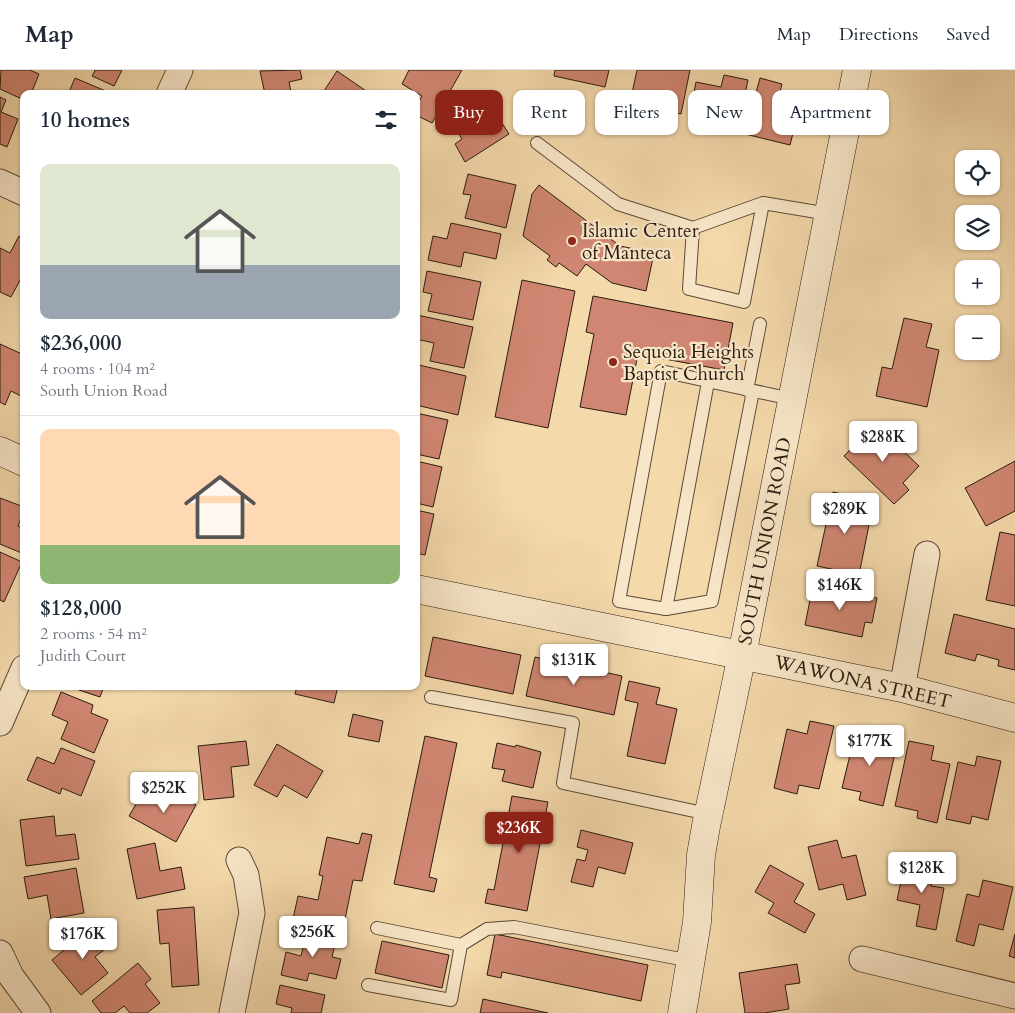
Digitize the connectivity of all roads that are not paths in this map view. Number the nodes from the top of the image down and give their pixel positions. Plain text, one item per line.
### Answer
1 (180, 70) edge
2 (857, 70) edge
3 (171, 90) edge
4 (537, 143) dead end
5 (0, 182) edge
6 (20, 191) edge
7 (763, 203) junction
8 (829, 214) junction
9 (693, 228) junction
10 (760, 324) dead end
11 (708, 382) junction
12 (750, 390) junction
13 (792, 399) junction
14 (0, 451) edge
15 (20, 460) edge
16 (927, 554) dead end
17 (420, 590) edge
18 (666, 609) junction
19 (742, 655) junction
20 (20, 677) edge
21 (902, 688) junction
22 (431, 697) dead end
23 (1015, 718) edge
24 (0, 723) edge
25 (708, 814) junction
26 (239, 860) dead end
27 (377, 928) dead end
28 (461, 945) junction
29 (0, 953) edge
30 (862, 959) dead end
31 (691, 961) junction
32 (368, 985) dead end
33 (1015, 996) edge
34 (38, 1013) edge
35 (232, 1013) edge
36 (682, 1013) edge

1 - 3 street
2 - 8 street, SOUTH UNION ROAD
4 - 9 lane
5 - 6 street
7 - 8 lane
7 - 9 lane
7 - 9 lane
8 - 13 street, SOUTH UNION ROAD
10 - 12 lane
11 - 12 lane
11 - 18 lane
11 - 18 lane
12 - 13 lane
12 - 18 lane
13 - 19 street, SOUTH UNION ROAD
14 - 15 street
16 - 21 street
17 - 19 street, WAWONA STREET
19 - 21 street, WAWONA STREET
19 - 25 street, SOUTH UNION ROAD
20 - 24 street
21 - 23 street, WAWONA STREET
22 - 25 lane
25 - 31 street, SOUTH UNION ROAD
26 - 35 street
27 - 28 lane
28 - 31 lane
28 - 32 lane
29 - 34 street
30 - 33 street
31 - 36 street, SOUTH UNION ROAD

